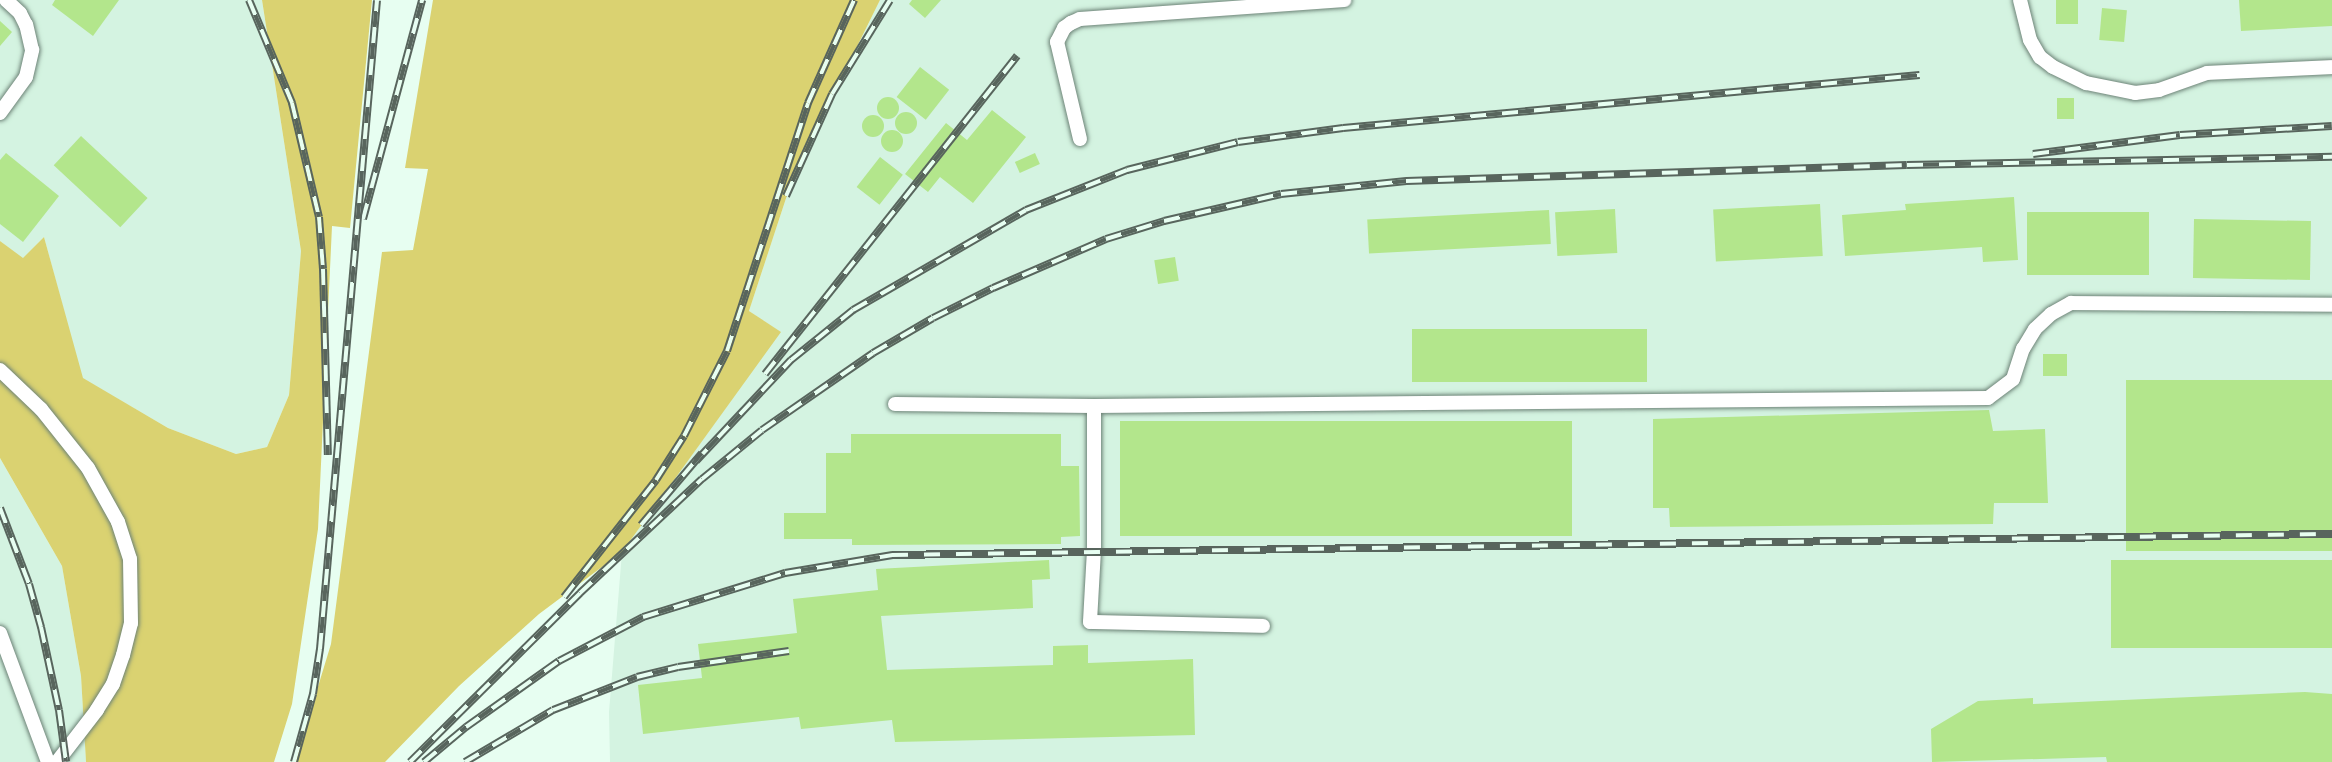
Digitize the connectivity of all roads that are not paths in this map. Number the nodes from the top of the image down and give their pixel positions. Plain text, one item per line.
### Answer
1 (6, 0) edge
2 (1344, 0) edge
3 (2020, 0) edge
4 (2332, 67) edge
5 (0, 113) edge
6 (1080, 139) dead end
7 (2332, 305) edge
8 (0, 370) edge
9 (895, 404) dead end
10 (1094, 406) junction
11 (1263, 626) dead end
12 (0, 633) edge
13 (48, 762) edge
14 (57, 762) edge

1 - 5 lane
2 - 6 lane
3 - 4 lane
7 - 10 lane
8 - 14 lane
9 - 10 lane
10 - 11 lane
12 - 13 lane

